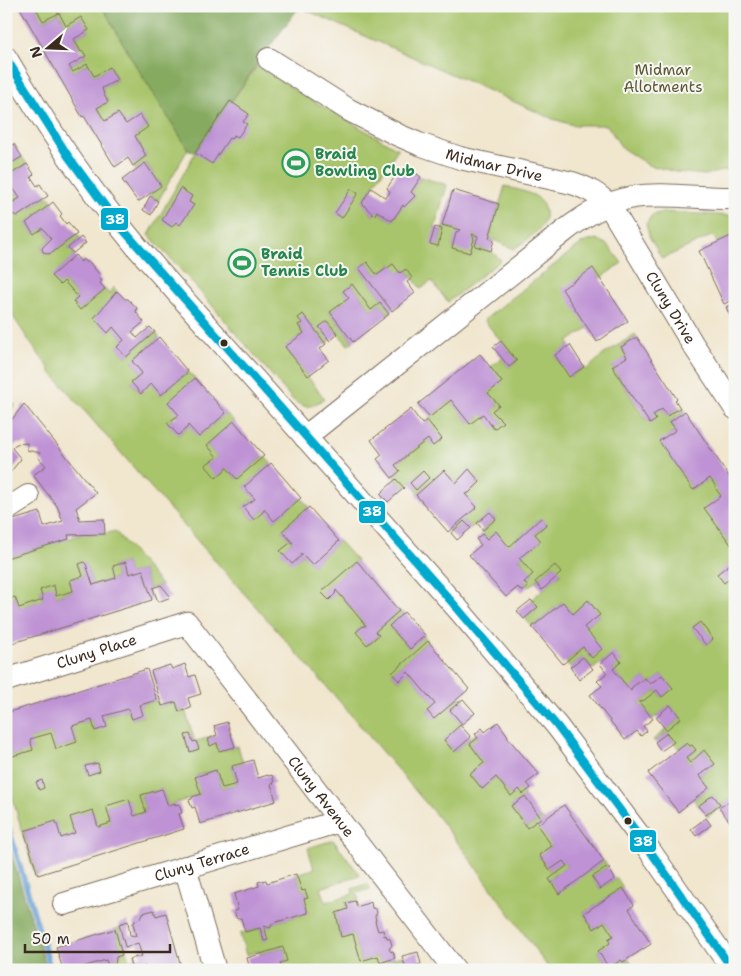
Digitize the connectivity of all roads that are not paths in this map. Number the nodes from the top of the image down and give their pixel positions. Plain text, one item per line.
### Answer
1 (6, 58) edge
2 (269, 59) dead end
3 (735, 198) edge
4 (608, 205) junction
5 (735, 408) edge
6 (305, 437) junction
7 (28, 496) dead end
8 (6, 510) edge
9 (187, 623) joint
10 (6, 680) edge
11 (340, 821) junction
12 (185, 868) junction
13 (64, 904) dead end
14 (732, 969) edge
15 (215, 970) edge
16 (454, 970) edge

1 - 6 street
2 - 4 street, Midmar Drive
3 - 4 street
4 - 5 street, Cluny Drive
4 - 6 street
6 - 14 street
7 - 8 street
9 - 10 street, Cluny Place
9 - 11 street, Cluny Avenue
11 - 12 street, Cluny Terrace
11 - 16 street, Cluny Avenue
12 - 13 street, Cluny Terrace
12 - 15 street

